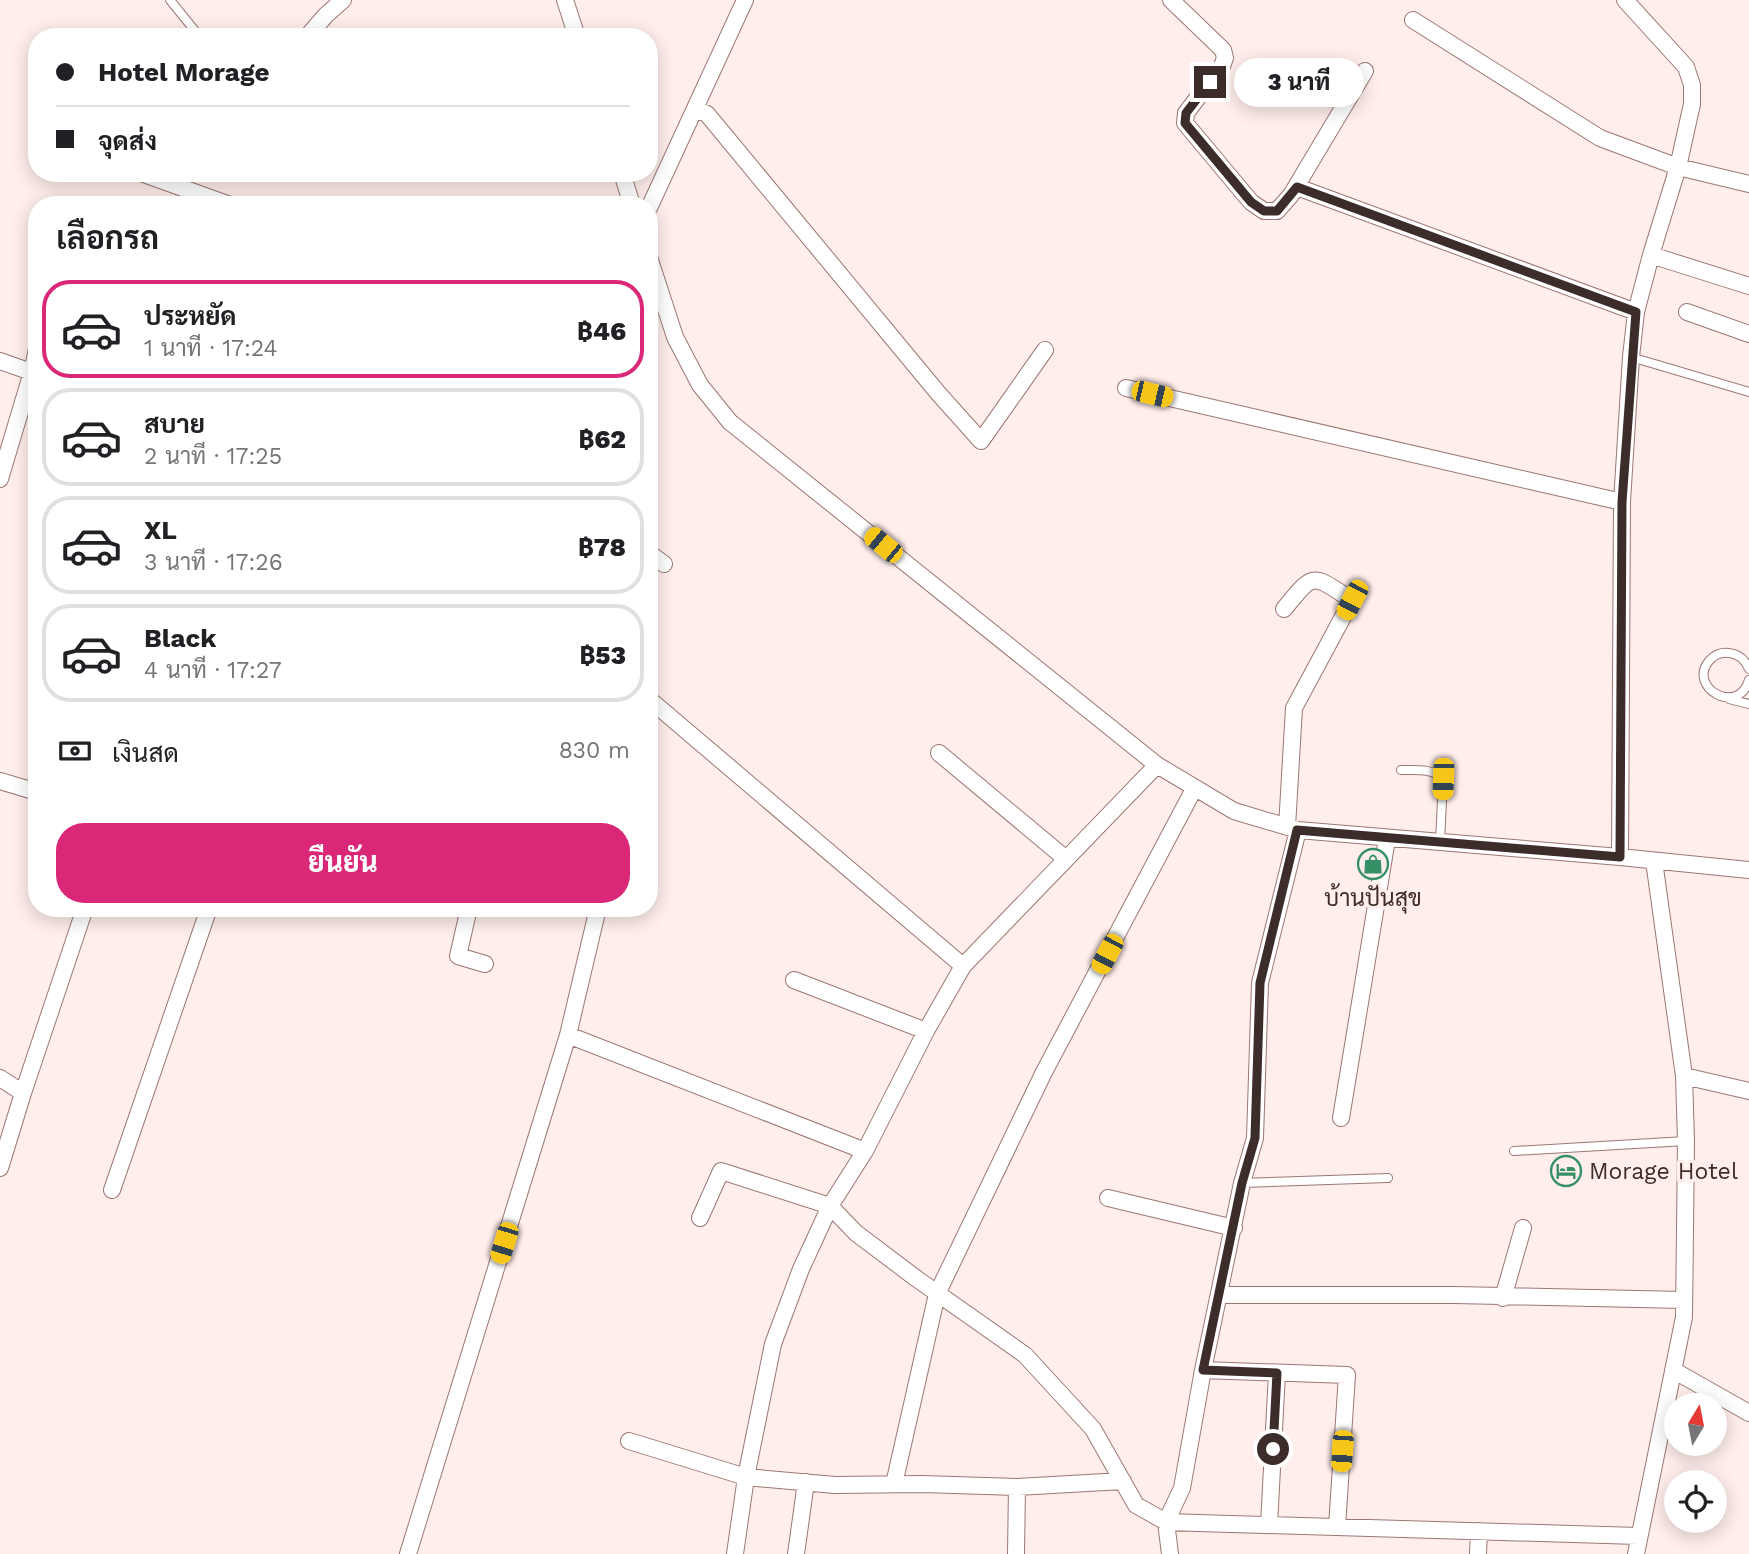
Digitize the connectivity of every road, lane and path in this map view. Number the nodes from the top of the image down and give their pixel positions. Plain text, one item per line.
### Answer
1 (170, 0) edge
2 (343, 0) edge
3 (565, 0) edge
4 (745, 0) edge
5 (1171, 0) edge
6 (1625, 0) edge
7 (1413, 20) dead end
8 (193, 28) edge
9 (315, 28) edge
10 (574, 28) edge
11 (1365, 71) dead end
12 (696, 109) junction
13 (1678, 167) junction
14 (166, 182) edge
15 (1749, 184) edge
16 (1297, 187) junction
17 (205, 196) edge
18 (655, 196) edge
19 (1651, 255) junction
20 (658, 285) edge
21 (1749, 286) edge
22 (1636, 312) junction
23 (1688, 312) dead end
24 (1749, 334) edge
25 (1045, 350) dead end
26 (1632, 357) junction
27 (0, 361) edge
28 (28, 371) edge
29 (1126, 388) dead end
30 (1749, 392) edge
31 (28, 394) edge
32 (0, 479) edge
33 (1622, 502) junction
34 (658, 560) edge
35 (664, 564) dead end
36 (1284, 609) dead end
37 (1749, 668) edge
38 (1749, 680) edge
39 (1727, 698) junction
40 (1749, 704) edge
41 (658, 707) edge
42 (939, 752) dead end
43 (1157, 765) junction
44 (1401, 770) dead end
45 (0, 781) edge
46 (28, 789) edge
47 (1194, 789) junction
48 (1292, 829) junction
49 (1387, 839) junction
50 (1440, 842) junction
51 (1620, 857) junction
52 (1066, 859) junction
53 (1654, 861) junction
54 (1749, 870) edge
55 (81, 917) edge
56 (206, 917) edge
57 (467, 917) edge
58 (596, 917) edge
59 (485, 964) dead end
60 (963, 966) junction
61 (794, 980) dead end
62 (926, 1031) junction
63 (568, 1035) junction
64 (1684, 1076) junction
65 (0, 1078) edge
66 (13, 1091) edge
67 (1749, 1091) edge
68 (1341, 1118) dead end
69 (1686, 1141) junction
70 (865, 1151) junction
71 (1514, 1151) dead end
72 (0, 1168) edge
73 (1388, 1178) dead end
74 (1242, 1183) junction
75 (112, 1190) dead end
76 (1108, 1198) dead end
77 (830, 1206) junction
78 (700, 1218) dead end
79 (1234, 1228) junction
80 (1522, 1228) dead end
81 (937, 1294) junction
82 (1220, 1295) junction
83 (1503, 1298) junction
84 (1684, 1300) junction
85 (1203, 1370) junction
86 (1673, 1370) junction
87 (1277, 1373) junction
88 (1749, 1413) edge
89 (629, 1441) dead end
90 (746, 1477) junction
91 (1123, 1481) junction
92 (806, 1482) junction
93 (894, 1484) junction
94 (1017, 1487) junction
95 (1166, 1522) junction
96 (1269, 1525) junction
97 (1337, 1527) junction
98 (1479, 1531) junction
99 (1638, 1536) junction
100 (408, 1554) edge
101 (734, 1554) edge
102 (796, 1554) edge
103 (1016, 1554) edge
104 (1170, 1554) edge
105 (1478, 1554) edge
106 (1636, 1554) edge

1 - 8 lane
2 - 9 street
3 - 10 street
4 - 12 street
5 - 16 street
6 - 13 street
7 - 13 street
11 - 16 street
12 - 18 street
12 - 25 street
13 - 15 street
13 - 19 street
14 - 17 street
16 - 22 street
19 - 21 street
19 - 22 street
20 - 43 street
22 - 26 street
23 - 24 street
26 - 30 lane
26 - 33 street
27 - 28 street
29 - 33 street
31 - 32 street
33 - 51 street
34 - 35 street
36 - 48 street
37 - 39 lane
38 - 39 lane
39 - 40 lane
41 - 60 street
42 - 52 street
43 - 47 street
43 - 52 street
44 - 50 lane
45 - 46 street
47 - 48 street
47 - 81 street
48 - 49 street
48 - 74 street
49 - 50 street
49 - 68 street
50 - 51 street
51 - 53 street
52 - 60 street
53 - 54 street
53 - 64 street
55 - 66 street
56 - 75 street
57 - 59 street
58 - 63 street
60 - 62 street
61 - 62 street
62 - 70 street
63 - 70 street
63 - 100 street
64 - 67 street
64 - 69 street
65 - 66 street
66 - 72 street
69 - 71 lane
69 - 84 street
70 - 77 street
73 - 74 lane
74 - 79 street
76 - 79 street
77 - 78 street
77 - 81 street
77 - 90 street
79 - 82 street
80 - 83 street
81 - 91 street
81 - 93 street
82 - 83 street
82 - 85 street
83 - 84 street
84 - 86 street
85 - 87 street
85 - 95 street
86 - 88 street
86 - 99 street
87 - 96 street
87 - 97 street
89 - 90 street
90 - 92 street
90 - 101 street
91 - 94 street
91 - 95 street
92 - 93 street
92 - 102 street
93 - 94 street
94 - 103 street
95 - 96 street
95 - 104 street
96 - 97 street
97 - 98 street
98 - 99 street
98 - 105 street
99 - 106 street

